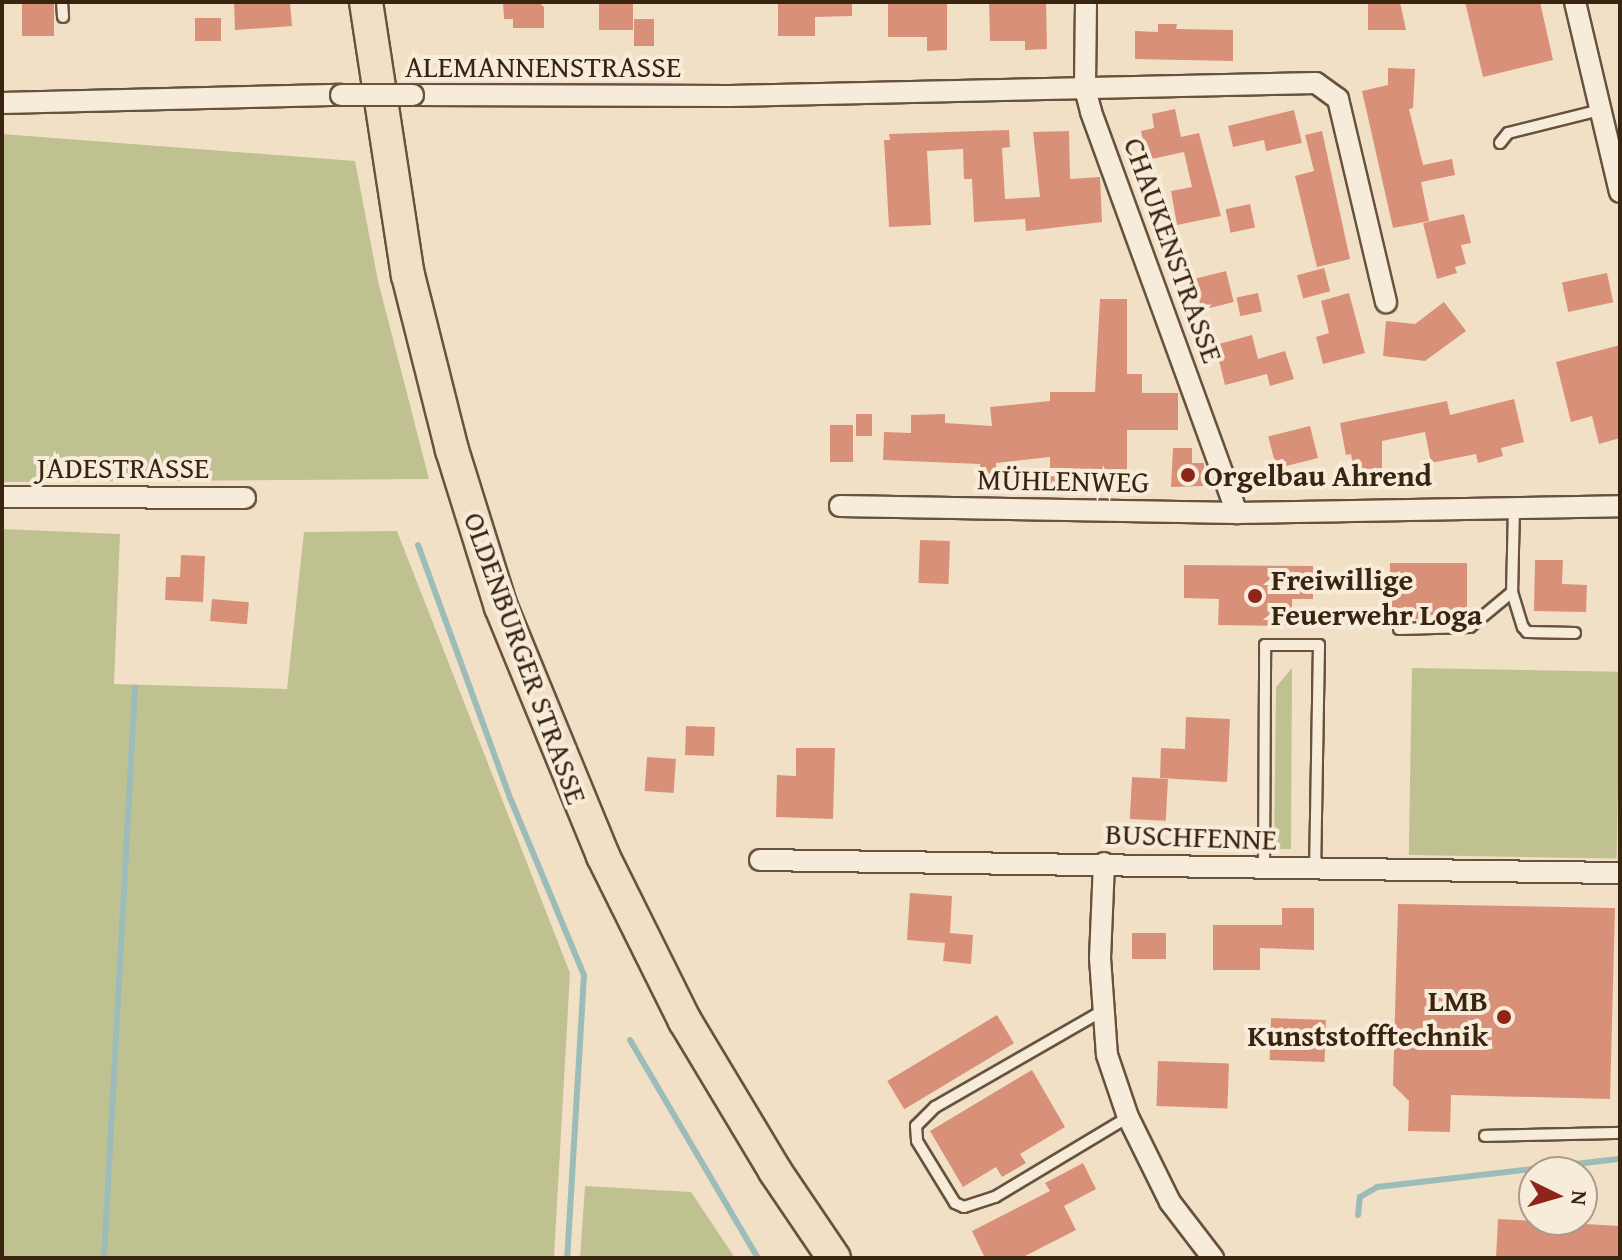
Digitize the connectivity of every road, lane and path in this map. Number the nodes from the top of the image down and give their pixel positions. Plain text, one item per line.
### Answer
1 (62, 2) edge
2 (366, 2) edge
3 (1086, 2) edge
4 (1575, 2) edge
5 (63, 17) dead end
6 (1085, 89) junction
7 (2, 103) edge
8 (1600, 110) junction
9 (1500, 143) dead end
10 (1620, 192) edge
11 (1386, 302) dead end
12 (2, 497) edge
13 (245, 498) dead end
14 (840, 506) dead end
15 (1620, 506) edge
16 (1514, 507) junction
17 (1237, 513) junction
18 (1512, 592) junction
19 (1399, 629) dead end
20 (1575, 633) dead end
21 (760, 860) dead end
22 (1104, 863) junction
23 (1264, 867) junction
24 (1315, 870) junction
25 (1620, 873) edge
26 (1104, 1010) junction
27 (1128, 1117) junction
28 (1620, 1133) edge
29 (1485, 1136) dead end
30 (834, 1258) edge
31 (1213, 1258) edge

1 - 5 lane
2 - 30 main road, OLDENBURGER STRASSE
3 - 6 street, CHAUKENSTRASSE
4 - 8 street
6 - 7 street, ALEMANNENSTRASSE, bridge
6 - 11 street, ALEMANNENSTRASSE
6 - 17 street, CHAUKENSTRASSE
8 - 9 lane
8 - 10 street
12 - 13 street, JADESTRASSE
14 - 17 street, MÜHLENWEG
15 - 16 street, MÜHLENWEG
16 - 17 street, MÜHLENWEG
16 - 18 lane
18 - 19 lane
18 - 20 lane
21 - 22 street, BUSCHFENNE
22 - 23 street, BUSCHFENNE
22 - 26 street
23 - 24 street, BUSCHFENNE
23 - 24 lane
24 - 25 street, BUSCHFENNE
26 - 27 street
26 - 27 lane
27 - 31 street
28 - 29 lane

